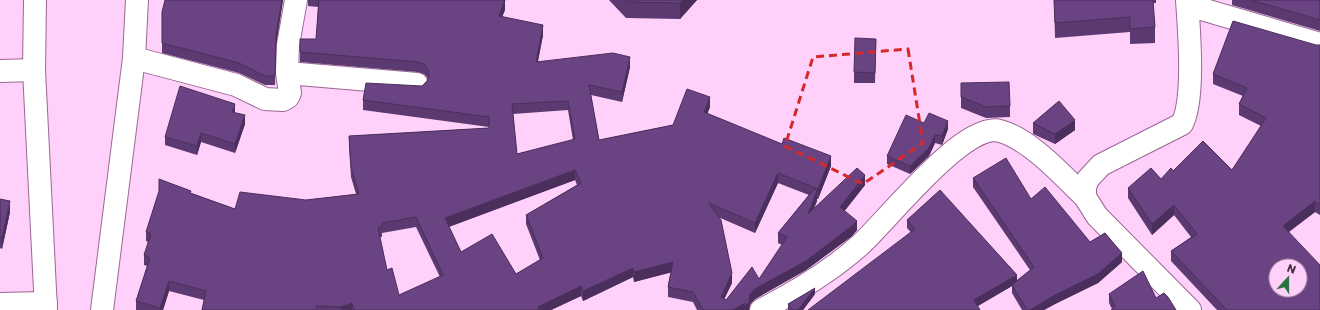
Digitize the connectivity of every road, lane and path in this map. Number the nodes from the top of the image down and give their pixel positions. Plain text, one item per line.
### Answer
1 (35, 0) edge
2 (137, 0) edge
3 (296, 0) edge
4 (1187, 2) edge
5 (1320, 44) edge
6 (134, 58) junction
7 (34, 70) junction
8 (0, 71) edge
9 (287, 73) junction
10 (417, 84) edge
11 (1085, 197) junction
12 (0, 304) edge
13 (46, 306) edge
14 (102, 310) edge
15 (761, 310) edge
16 (1190, 310) edge

1 - 7 street
2 - 6 street
3 - 9 street
4 - 5 street
4 - 11 street
6 - 9 street
6 - 14 street
7 - 8 street
7 - 13 street
9 - 10 street
11 - 15 street
11 - 16 street
12 - 13 street

